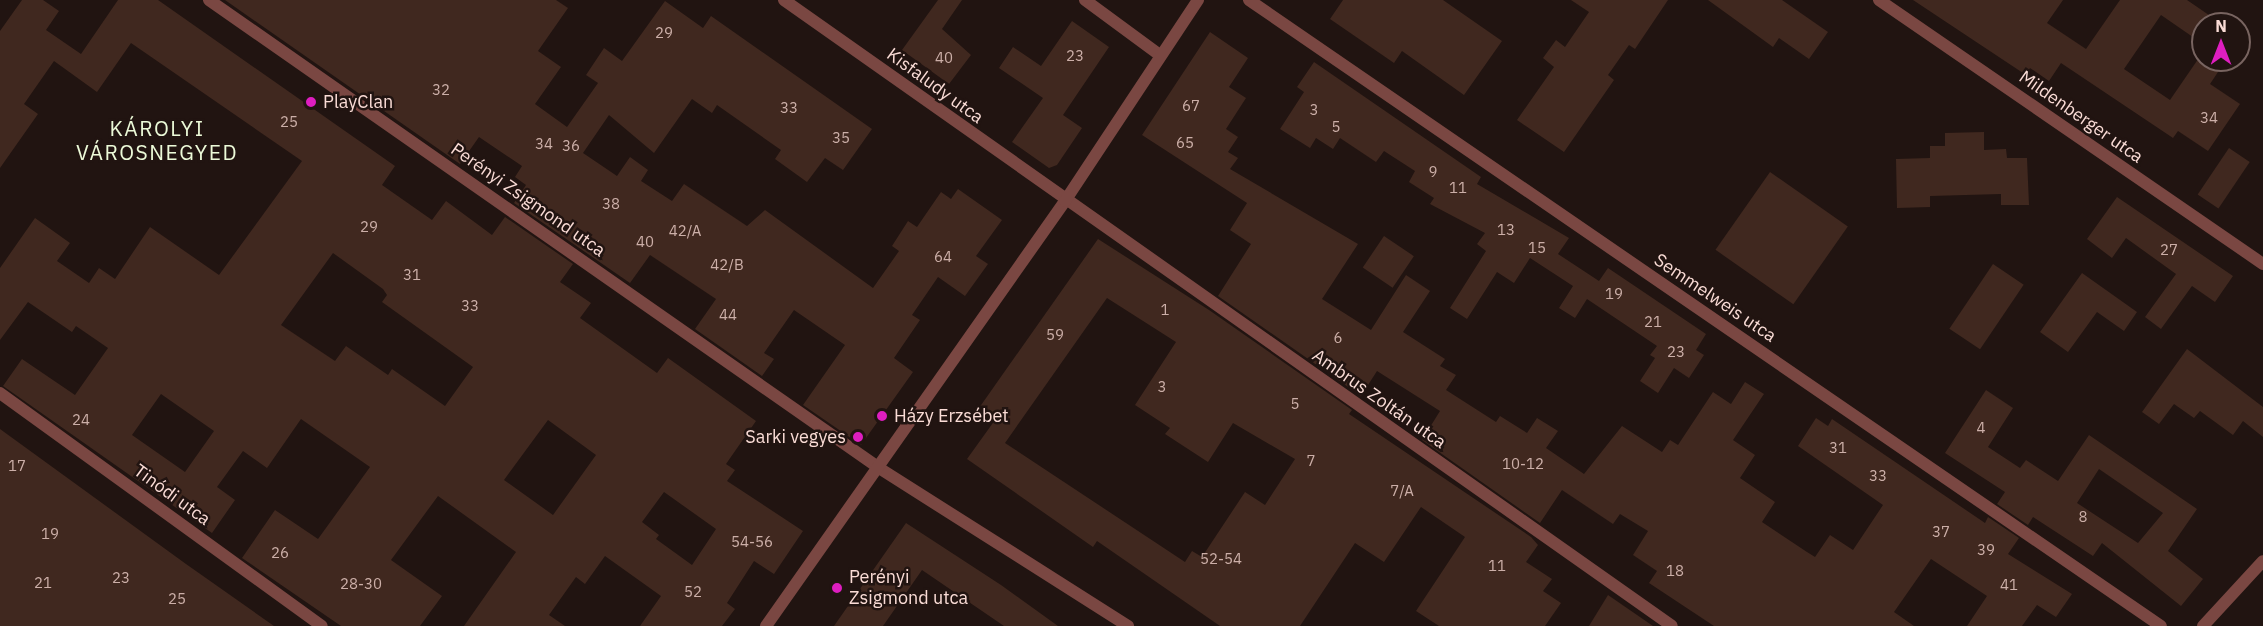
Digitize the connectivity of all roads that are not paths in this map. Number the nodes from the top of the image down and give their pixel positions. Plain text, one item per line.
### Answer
1 (209, 0) edge
2 (784, 0) edge
3 (1085, 0) edge
4 (1198, 0) edge
5 (1249, 0) edge
6 (1879, 0) edge
7 (1160, 55) junction
8 (1065, 201) junction
9 (2263, 264) edge
10 (0, 393) edge
11 (879, 468) junction
12 (2263, 561) edge
13 (322, 626) edge
14 (766, 626) edge
15 (1128, 626) edge
16 (1672, 626) edge
17 (2161, 626) edge
18 (2203, 626) edge

1 - 11 street, Perényi Zsigmond utca
2 - 8 street, Kisfaludy utca
3 - 7 street
4 - 7 street
5 - 17 street, Semmelweis utca
6 - 9 street, Mildenberger utca
7 - 8 street
8 - 11 street
8 - 16 street, Ambrus Zoltán utca
10 - 13 street, Tinódi utca
11 - 14 street
11 - 15 street, Perényi Zsigmond utca
12 - 18 street

